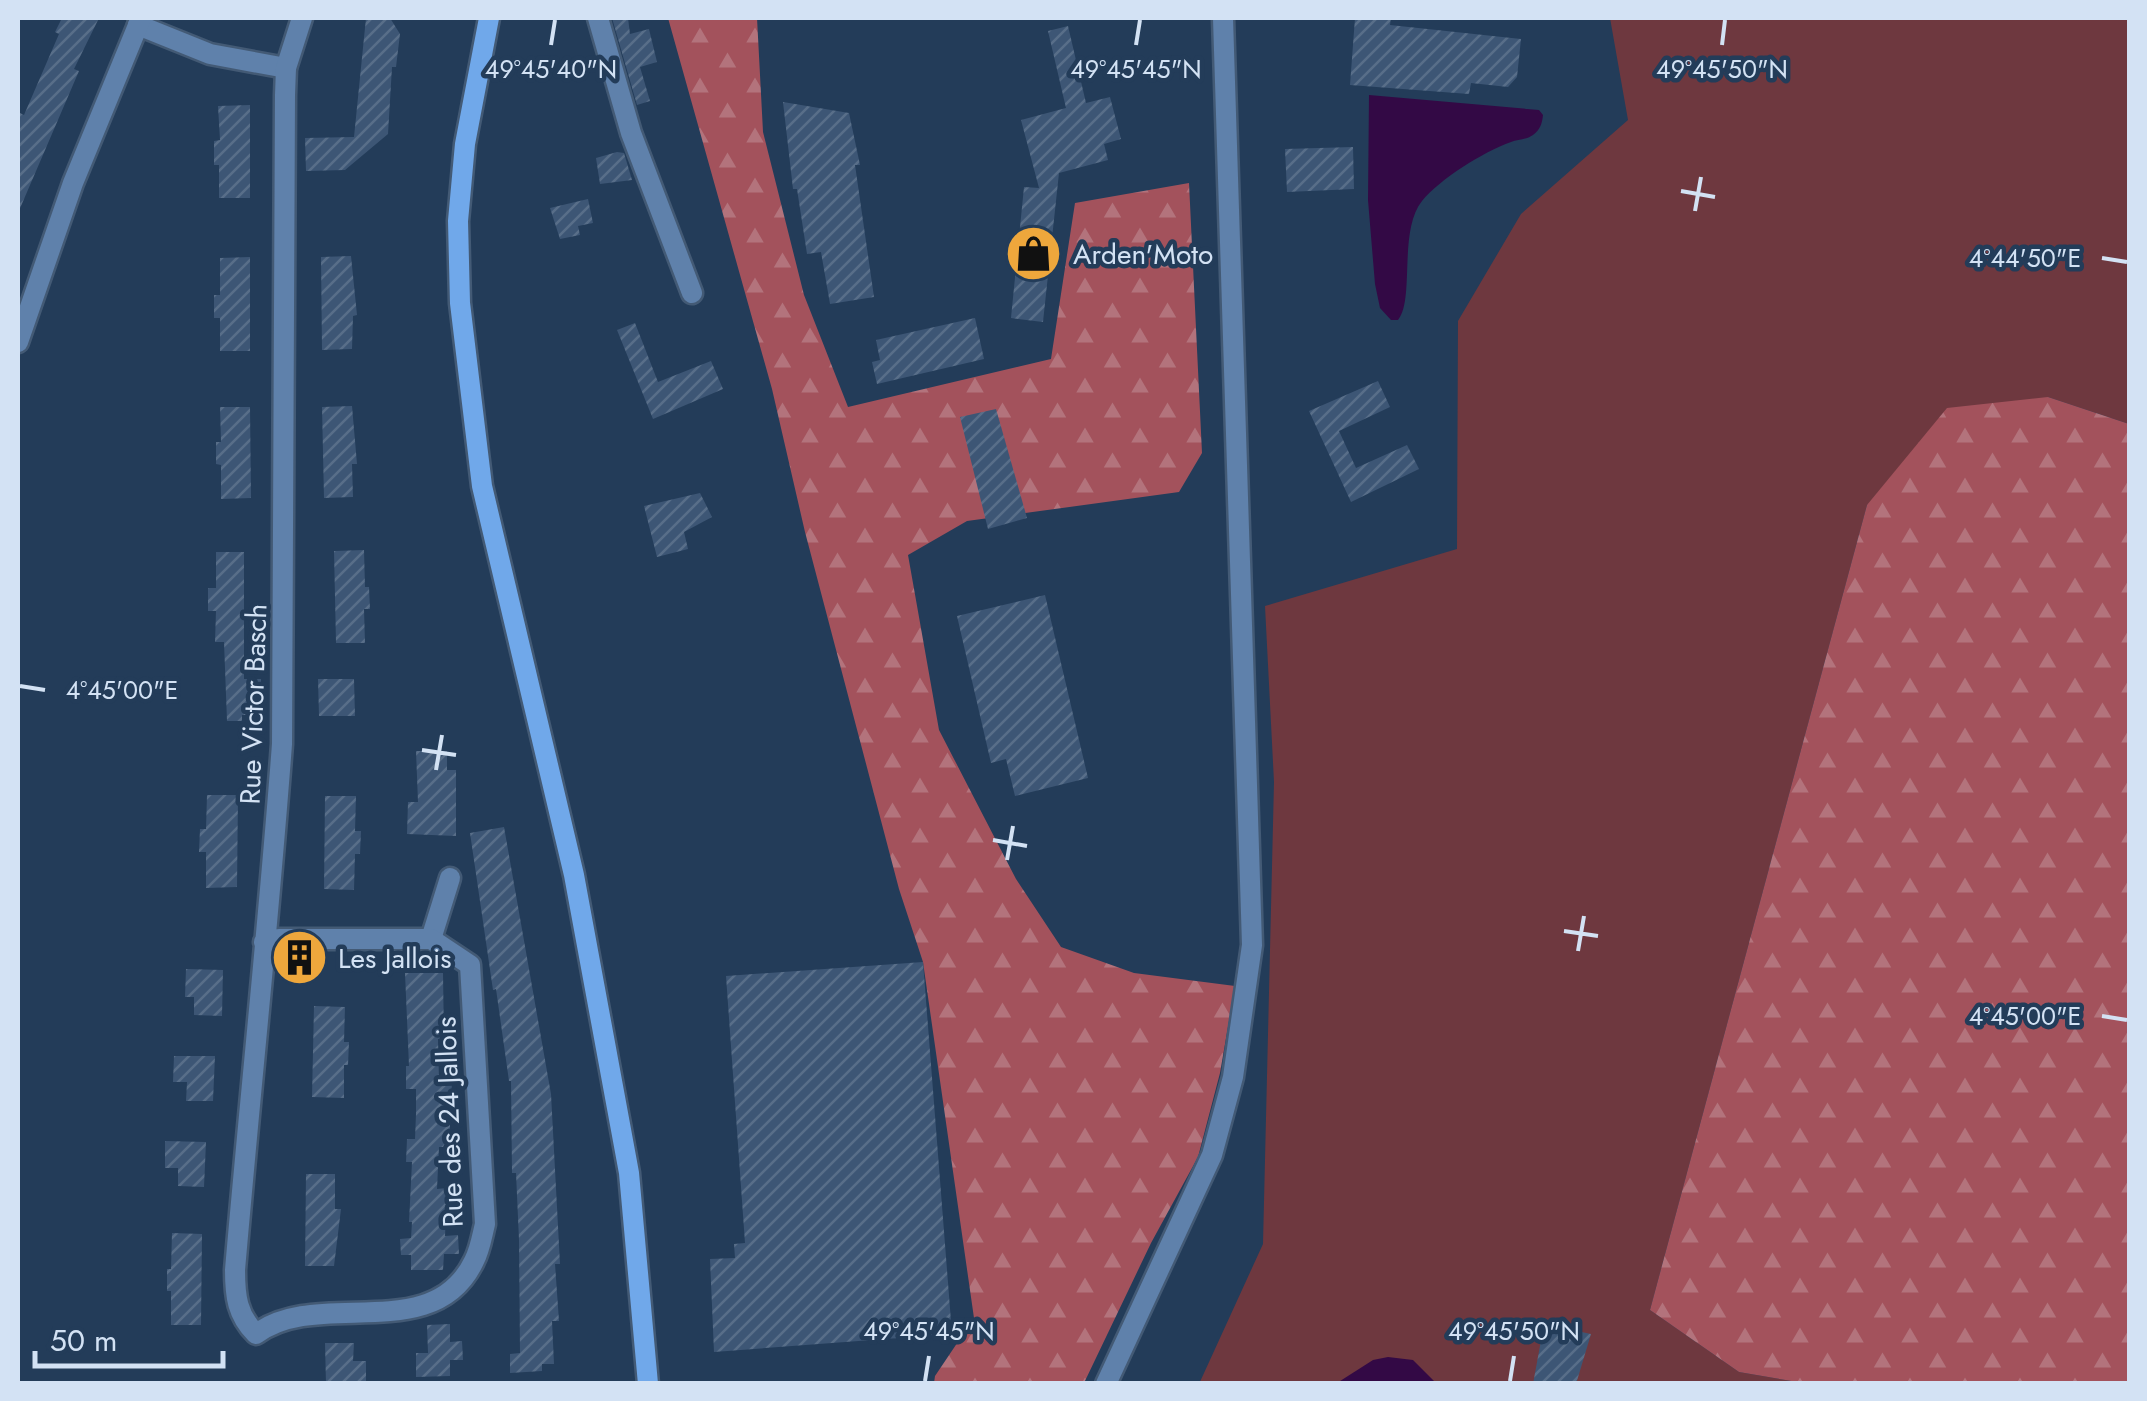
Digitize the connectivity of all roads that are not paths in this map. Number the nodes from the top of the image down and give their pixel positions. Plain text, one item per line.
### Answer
1 (302, 18) edge
2 (489, 18) edge
3 (598, 18) edge
4 (1223, 18) edge
5 (139, 21) edge
6 (286, 68) junction
7 (692, 293) dead end
8 (18, 342) edge
9 (450, 878) dead end
10 (431, 938) junction
11 (264, 942) junction
12 (256, 1334) joint
13 (648, 1384) edge
14 (1106, 1384) edge

1 - 6 street, Rue Victor Basch
2 - 13 main road
3 - 7 street
4 - 14 street
5 - 6 street
5 - 8 street
6 - 11 street, Rue Victor Basch
9 - 10 street
10 - 11 street
10 - 12 street, Rue des 24 Jallois
11 - 12 street, Rue Victor Basch

